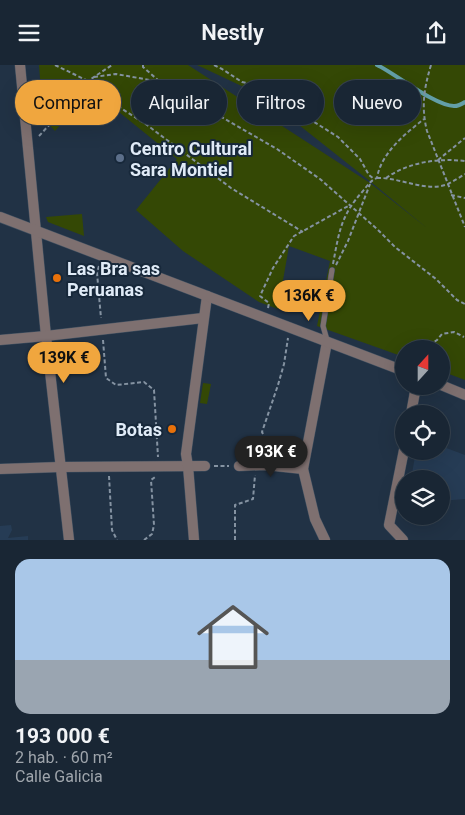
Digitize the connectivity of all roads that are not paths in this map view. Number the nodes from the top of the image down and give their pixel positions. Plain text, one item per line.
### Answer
1 (20, 65) edge
2 (0, 217) edge
3 (36, 231) junction
4 (332, 269) road end
5 (207, 296) junction
6 (203, 318) junction
7 (46, 336) junction
8 (0, 340) edge
9 (327, 342) junction
10 (395, 368) edge
11 (450, 389) edge
12 (465, 395) edge
13 (269, 442) road end
14 (402, 460) edge
15 (239, 465) road end
16 (260, 465) junction
17 (188, 466) junction
18 (205, 466) road end
19 (60, 467) junction
20 (0, 469) edge
21 (303, 469) junction
22 (69, 540) edge
23 (194, 540) edge
24 (325, 540) edge
25 (403, 540) edge

1 - 3 street
2 - 3 street
3 - 5 street
3 - 7 street
4 - 9 lane
5 - 6 street
5 - 9 street
6 - 7 street
6 - 17 street
7 - 8 street
7 - 19 street
9 - 10 street
9 - 21 street
11 - 12 street
13 - 16 street
14 - 25 street
15 - 16 street
16 - 21 street
17 - 18 street
17 - 19 street
17 - 23 street
19 - 20 street
19 - 22 street
21 - 24 street

